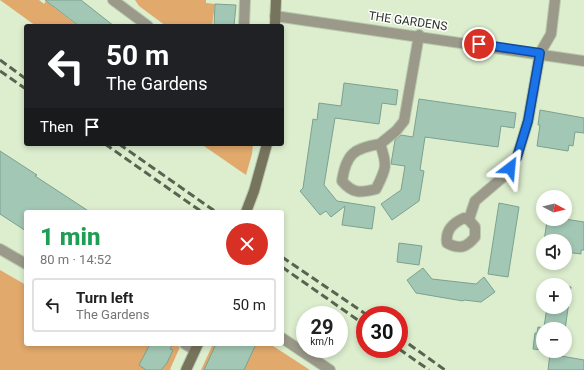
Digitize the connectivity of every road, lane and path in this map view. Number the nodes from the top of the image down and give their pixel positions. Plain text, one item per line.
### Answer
1 (113, 0) edge
2 (245, 0) edge
3 (276, 0) edge
4 (555, 0) edge
5 (275, 16) junction
6 (145, 24) edge
7 (244, 24) edge
8 (275, 24) edge
9 (419, 36) junction
10 (540, 53) junction
11 (584, 60) edge
12 (380, 144) junction
13 (265, 146) edge
14 (247, 210) edge
15 (469, 220) dead end
16 (0, 249) edge
17 (24, 263) edge
18 (284, 339) edge
19 (197, 347) edge
20 (186, 370) edge
21 (330, 370) edge

1 - 6 street
2 - 7 street
3 - 5 street
4 - 10 street
5 - 8 street
5 - 9 street, THE GARDENS
9 - 10 street, THE GARDENS
9 - 12 street
10 - 11 street, THE GARDENS
10 - 15 street
12 - 12 street
13 - 14 street
16 - 17 street
18 - 21 street
19 - 20 street

